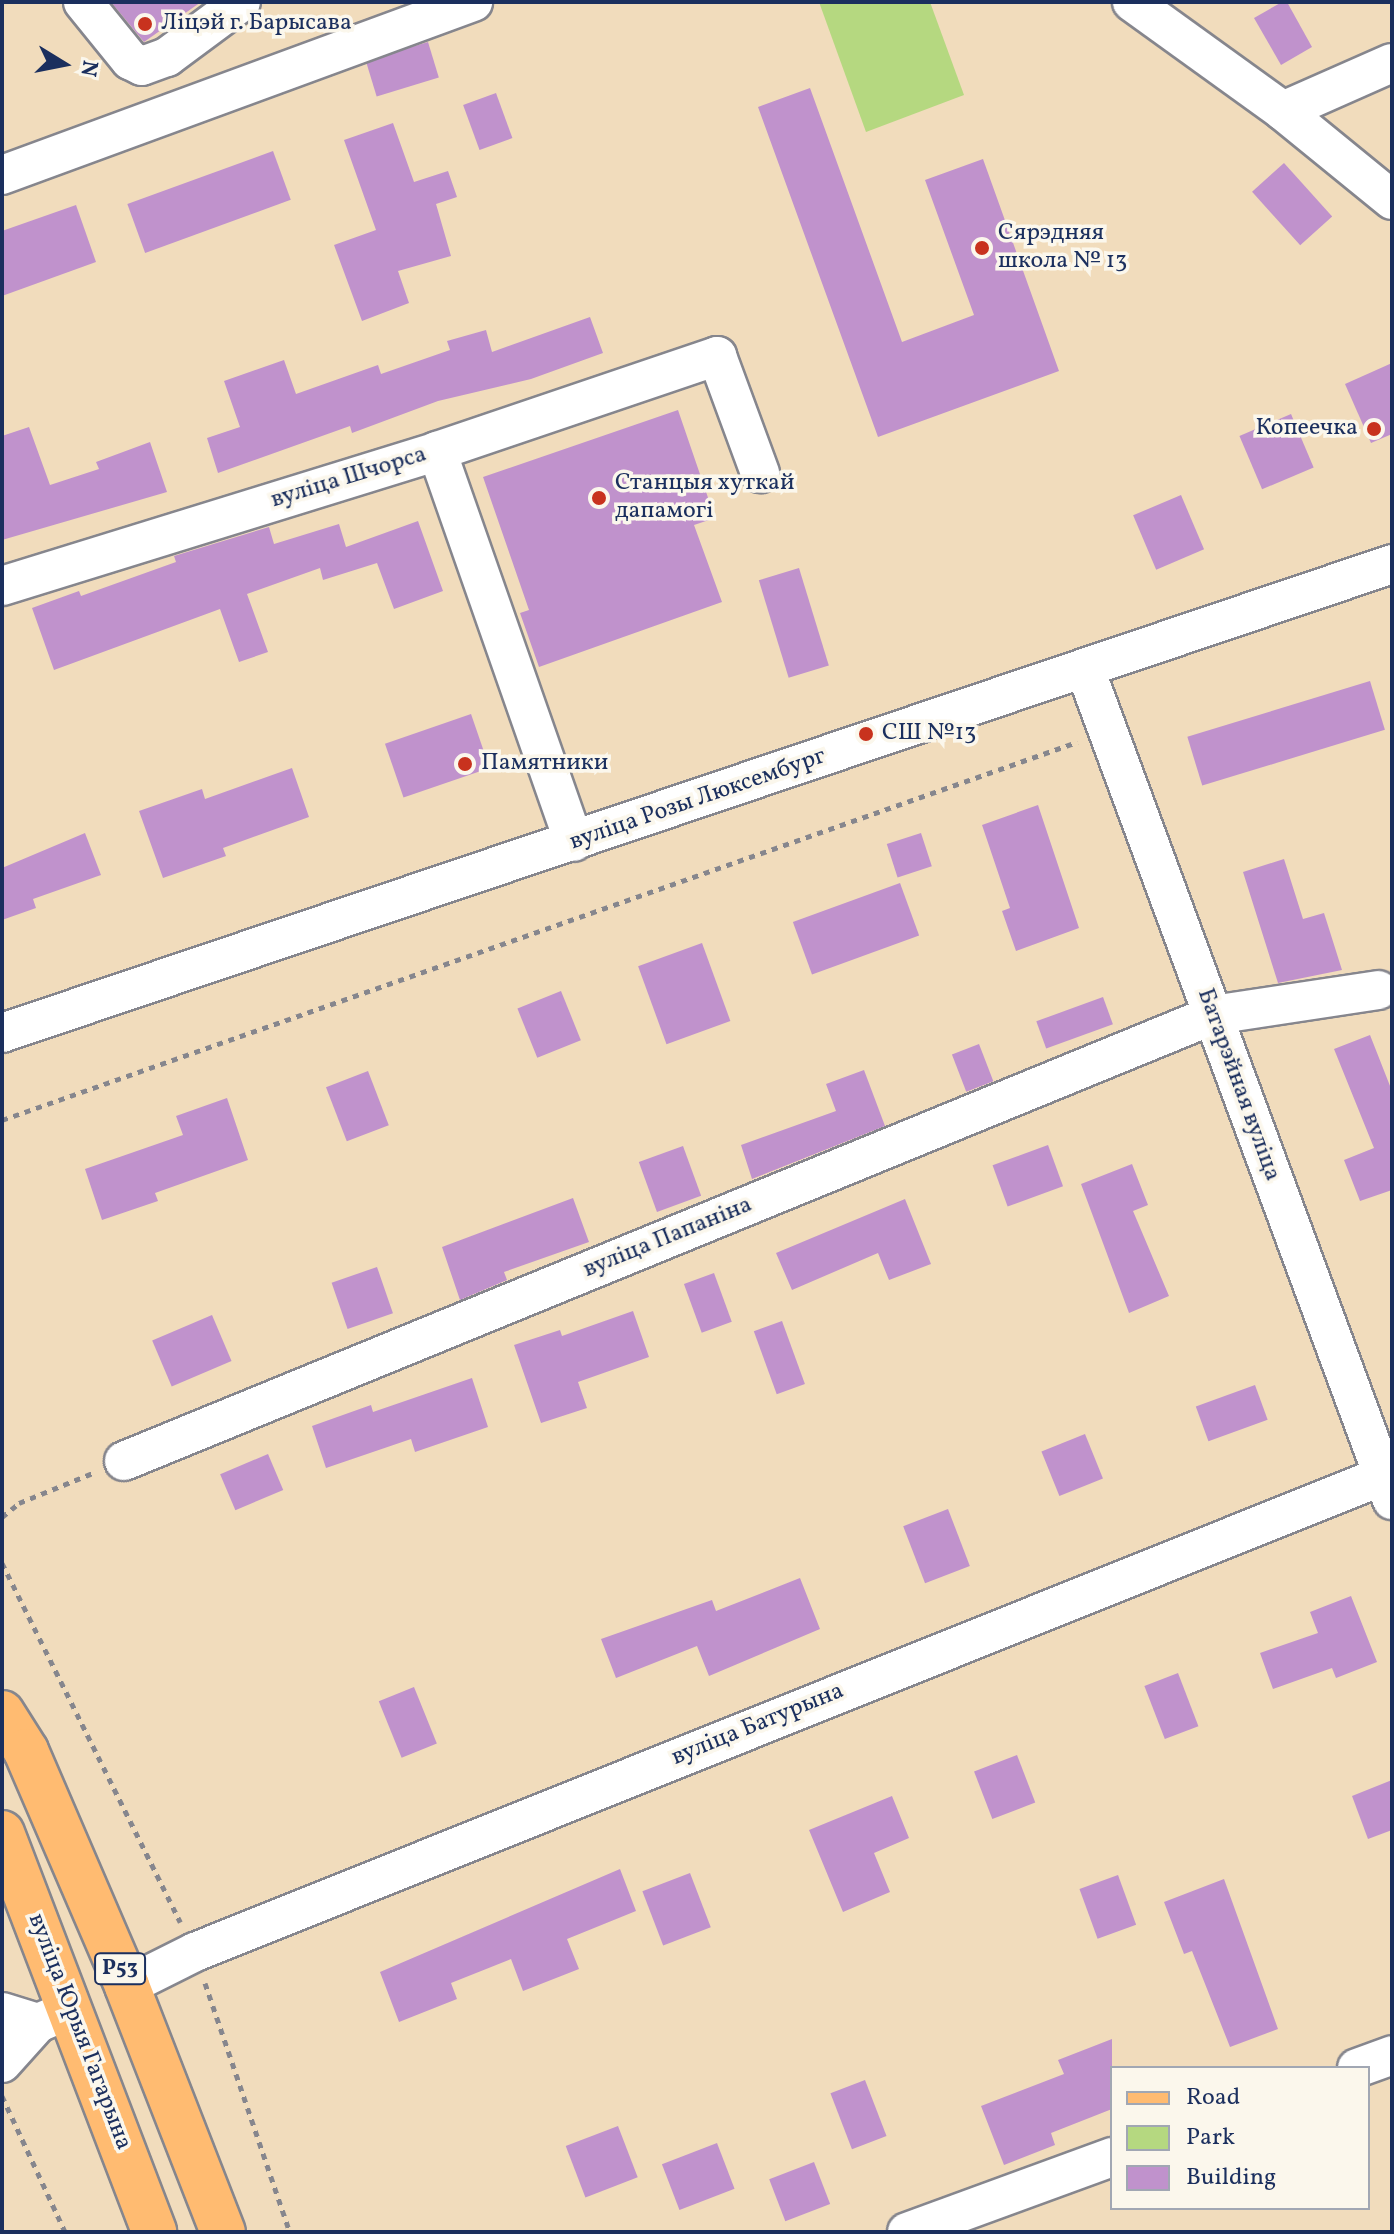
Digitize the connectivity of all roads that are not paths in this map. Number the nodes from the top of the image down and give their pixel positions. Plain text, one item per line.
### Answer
1 (83, 2) edge
2 (241, 2) edge
3 (473, 2) edge
4 (1132, 2) edge
5 (1392, 63) edge
6 (1283, 111) junction
7 (2, 175) edge
8 (1392, 200) edge
9 (437, 451) junction
10 (760, 473) dead end
11 (1392, 564) edge
12 (2, 586) edge
13 (1085, 669) junction
14 (574, 842) junction
15 (1378, 990) dead end
16 (1213, 1015) junction
17 (2, 1033) edge
18 (124, 1461) road end
19 (1389, 1482) edge
20 (2, 1713) edge
21 (2, 1833) edge
22 (127, 1986) junction
23 (2, 2012) edge
24 (55, 2016) junction
25 (1392, 2055) edge
26 (2, 2063) edge
27 (1362, 2066) edge
28 (1110, 2158) edge
29 (154, 2232) edge
30 (223, 2232) edge
31 (907, 2232) edge

1 - 2 street
3 - 7 street
4 - 6 street
5 - 6 street
6 - 8 street
9 - 10 street
9 - 12 street, вуліца Шчорса
9 - 14 street, вуліца Шчорса
11 - 13 street, вуліца Розы Люксембург
13 - 14 street, вуліца Розы Люксембург
13 - 16 street, Батарэйная вуліца
14 - 17 street, вуліца Розы Люксембург
15 - 16 street, вуліца Папаніна
16 - 18 street, вуліца Папаніна
16 - 19 street, Батарэйная вуліца
19 - 22 street, вуліца Батурына
20 - 22 main road, Р53
21 - 24 main road, вуліца Юрыя Гагарына / Р53
22 - 30 main road, Р53
23 - 24 street
24 - 26 street
24 - 29 main road, вуліца Юрыя Гагарына / Р53
25 - 27 street
28 - 31 street

